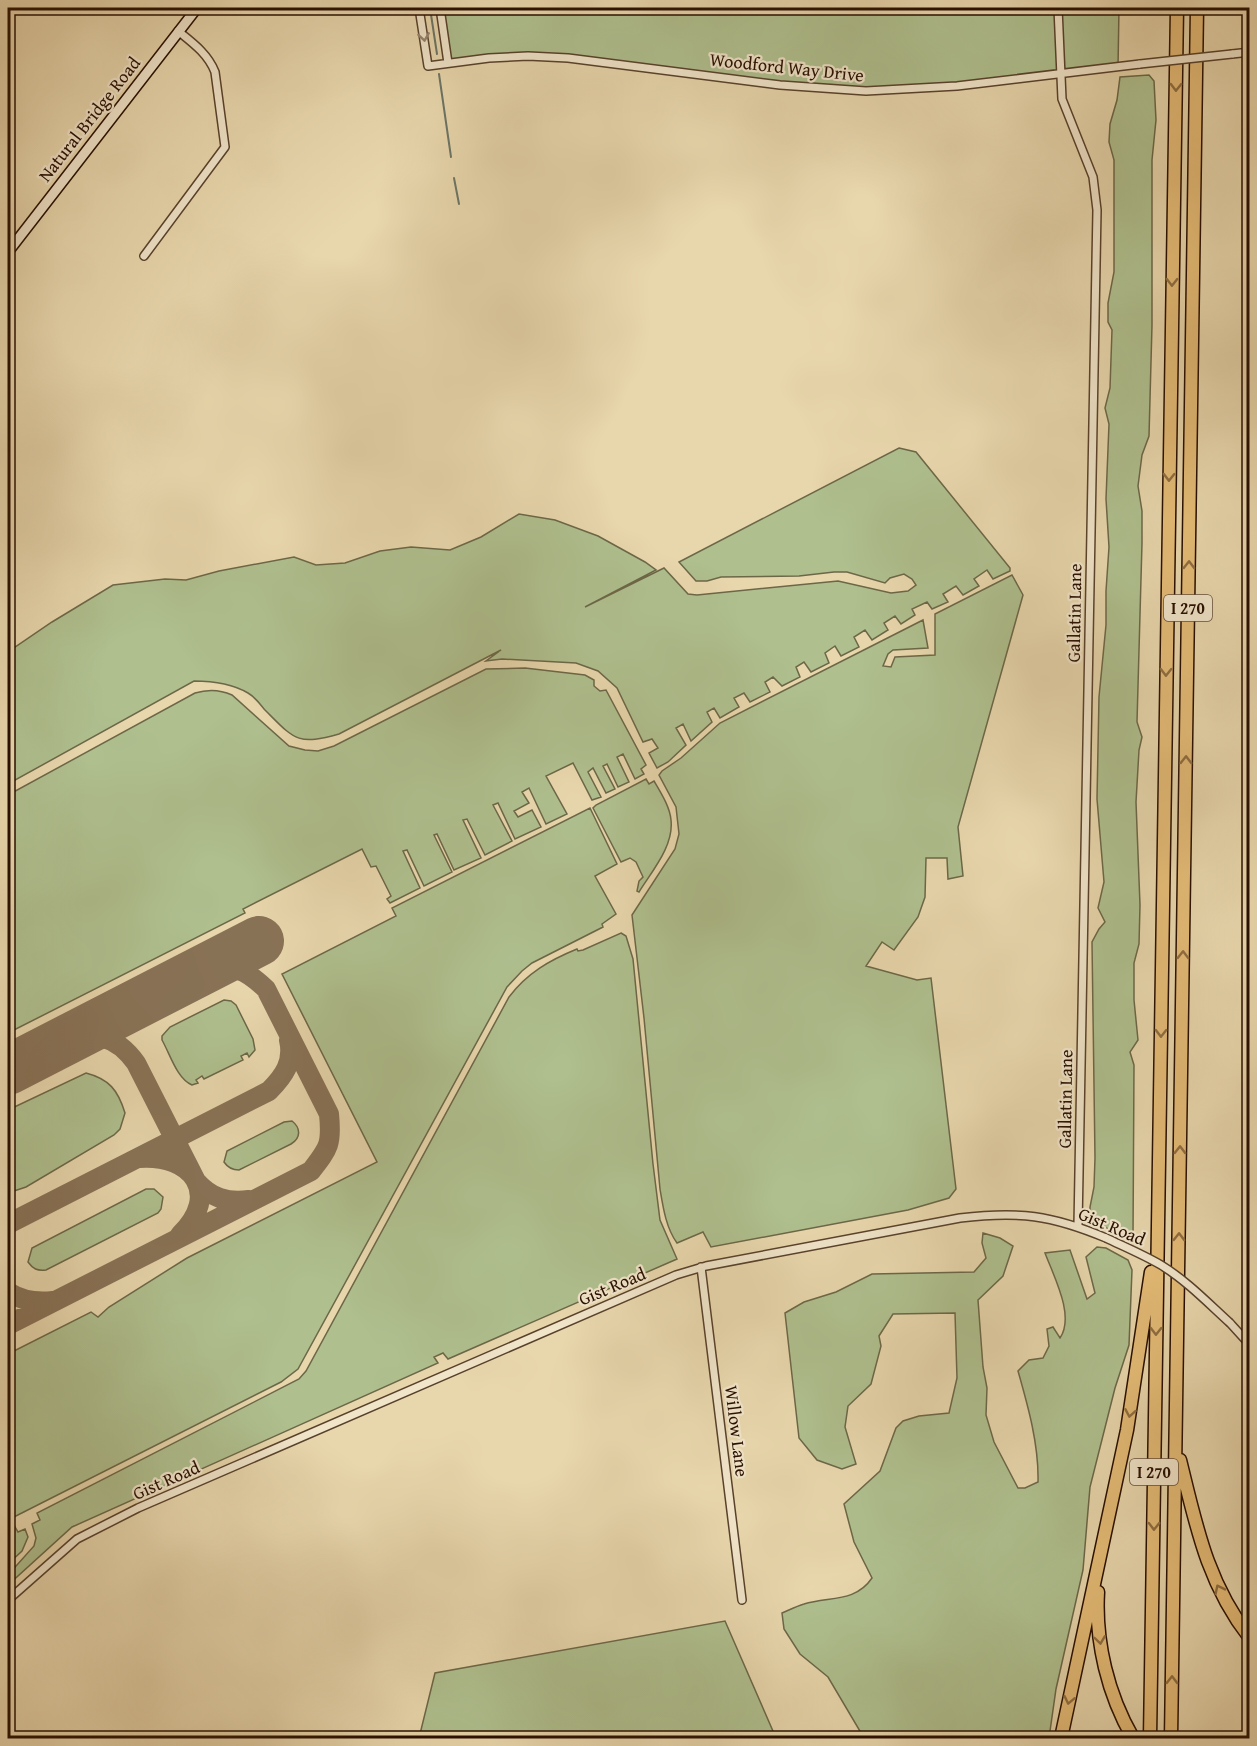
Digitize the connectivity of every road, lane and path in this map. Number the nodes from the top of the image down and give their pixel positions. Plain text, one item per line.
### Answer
1 (197, 8) edge
2 (419, 8) edge
3 (440, 8) edge
4 (1059, 8) edge
5 (1177, 8) edge
6 (1197, 8) edge
7 (178, 31) junction
8 (1250, 52) edge
9 (448, 63) junction
10 (1059, 74) junction
11 (9, 246) edge
12 (144, 256) dead end
13 (1078, 1226) junction
14 (1158, 1231) junction
15 (701, 1267) junction
16 (1250, 1345) edge
17 (1176, 1443) junction
18 (1100, 1561) junction
19 (8, 1599) edge
20 (742, 1600) dead end
21 (1250, 1638) edge
22 (1061, 1738) edge
23 (1133, 1738) edge
24 (1150, 1738) edge
25 (1171, 1738) edge

1 - 7 main road, Natural Bridge Road
2 -> 9 street, Woodford Way Drive
3 - 9 street
4 - 10 street, Gallatin Lane
5 -> 14 highway, I 270
17 -> 6 highway, I 270
7 - 11 main road, Natural Bridge Road
7 - 12 street
8 - 10 street, Woodford Way Drive, bridge
9 - 10 street, Woodford Way Drive
10 - 13 street, Gallatin Lane
13 - 15 street, Gist Road
13 - 16 street, Gist Road, bridge
14 -> 18 highway
14 -> 24 highway, I 270
15 - 19 street, Gist Road
15 - 20 street, Willow Lane
21 -> 17 highway
25 -> 17 highway, I 270
18 -> 22 highway
18 -> 23 highway

